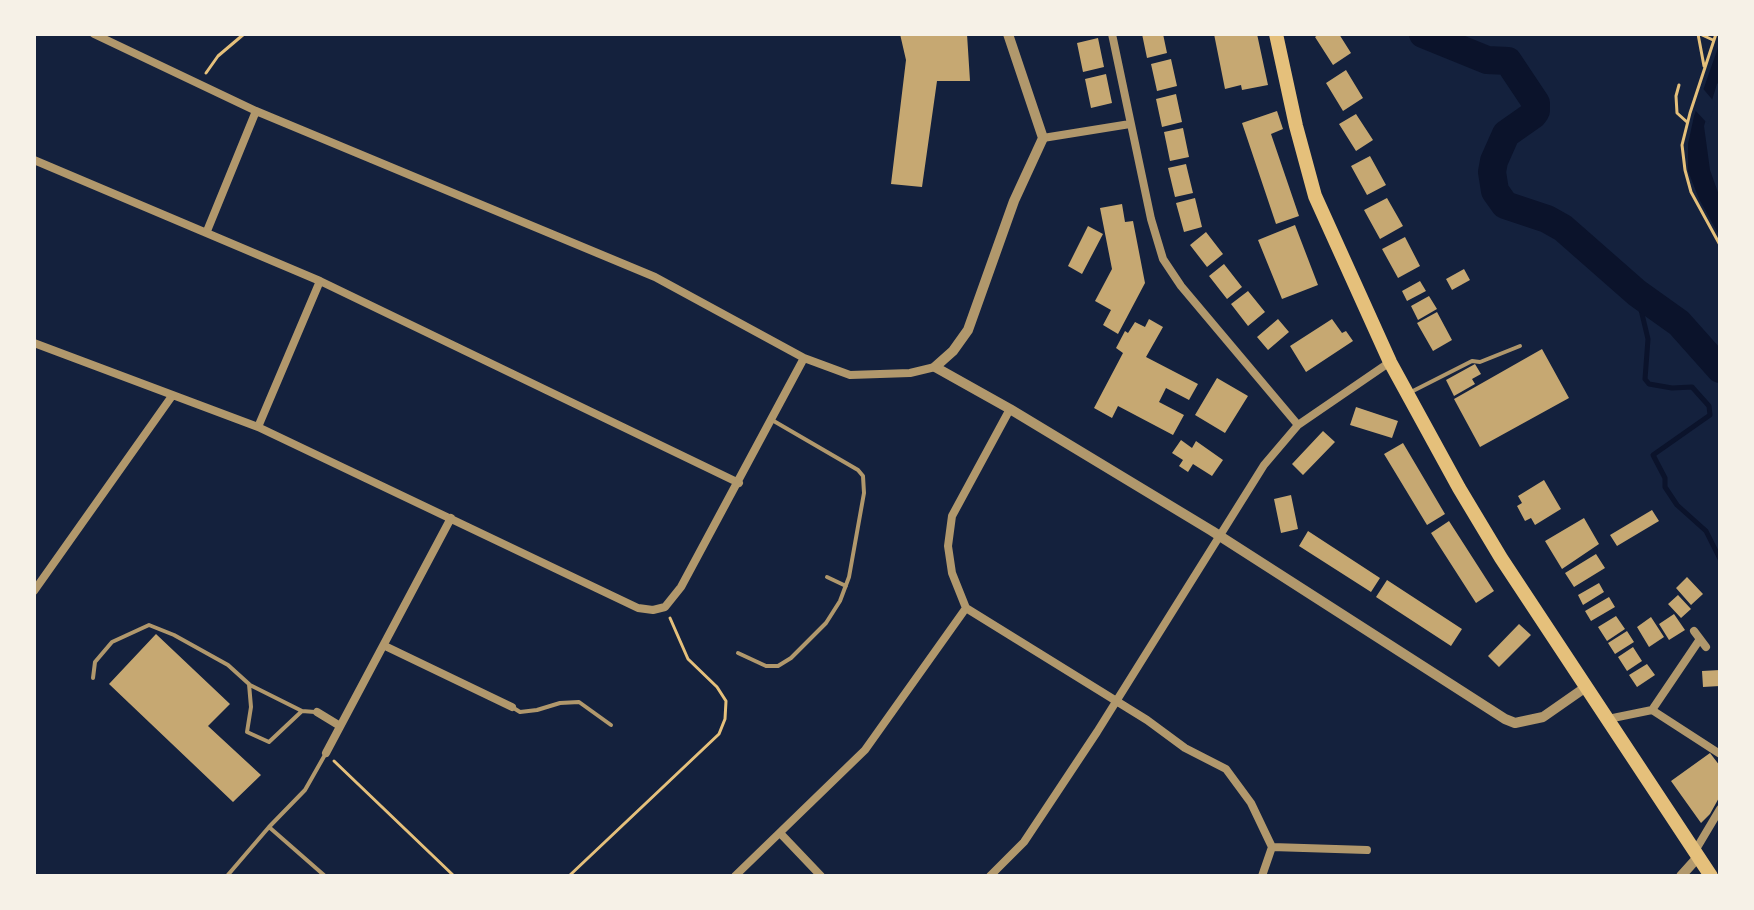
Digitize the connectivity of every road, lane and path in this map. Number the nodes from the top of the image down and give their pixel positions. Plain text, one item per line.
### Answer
1 (94, 34) edge
2 (244, 34) edge
3 (1008, 34) edge
4 (1112, 34) edge
5 (1276, 34) edge
6 (1699, 34) edge
7 (1716, 34) edge
8 (1713, 40) junction
9 (1705, 67) junction
10 (201, 84) junction
11 (1679, 85) dead end
12 (256, 111) junction
13 (1687, 122) junction
14 (1130, 124) junction
15 (1043, 138) junction
16 (34, 160) edge
17 (207, 231) junction
18 (1720, 245) edge
19 (320, 281) junction
20 (34, 343) edge
21 (1520, 346) dead end
22 (804, 358) junction
23 (1390, 362) junction
24 (935, 367) junction
25 (1408, 394) junction
26 (172, 396) junction
27 (1010, 409) junction
28 (772, 420) junction
29 (1298, 425) junction
30 (258, 427) junction
31 (739, 483) junction
32 (451, 518) junction
33 (1219, 536) junction
34 (827, 577) dead end
35 (846, 586) junction
36 (34, 591) edge
37 (665, 607) junction
38 (966, 608) junction
39 (385, 646) junction
40 (1706, 647) dead end
41 (738, 653) dead end
42 (93, 678) dead end
43 (249, 684) junction
44 (1586, 687) junction
45 (1114, 701) junction
46 (512, 707) joint
47 (1652, 710) junction
48 (302, 711) junction
49 (317, 712) joint
50 (1607, 720) junction
51 (611, 725) dead end
52 (340, 726) junction
53 (326, 753) junction
54 (1720, 754) edge
55 (1720, 809) edge
56 (269, 827) junction
57 (780, 833) junction
58 (1272, 847) junction
59 (1367, 850) dead end
60 (1697, 854) junction
61 (227, 876) edge
62 (325, 876) edge
63 (454, 876) edge
64 (569, 876) edge
65 (735, 876) edge
66 (821, 876) edge
67 (990, 876) edge
68 (1262, 876) edge
69 (1681, 876) edge
70 (1711, 876) edge

1 - 10 street
2 - 10 path
3 - 15 street
4 - 14 street
5 - 23 main road
6 - 8 path
6 - 9 path
7 - 8 path
8 - 9 path
9 - 13 path
10 - 12 street
11 - 13 path
12 - 17 street
12 - 22 street
13 - 18 path
14 - 15 street
14 - 29 street
15 - 24 street
16 - 17 street
17 - 19 street
19 - 30 street
19 - 31 street
20 - 26 street
21 - 25 lane
22 - 24 street
22 - 28 street
23 - 25 main road
23 - 29 street
24 - 27 street
25 - 44 main road
26 - 30 street
26 - 36 street
27 - 33 street
27 - 38 street
28 - 31 street
28 - 35 lane
29 - 33 street
30 - 32 street
31 - 37 street
32 - 37 street
32 - 39 street
33 - 44 street
33 - 45 street
34 - 35 lane
35 - 41 lane
37 - 64 path
38 - 45 street
38 - 57 street
39 - 46 street
39 - 52 street
40 - 47 street
42 - 43 lane
43 - 48 lane
43 - 48 lane
44 - 50 main road
45 - 58 street
45 - 67 street
46 - 51 lane
47 - 50 street
47 - 54 street
48 - 49 lane
49 - 52 street
50 - 60 main road
52 - 53 street
53 - 56 lane
53 - 63 path
55 - 60 street
56 - 61 lane
56 - 62 lane
57 - 65 street
57 - 66 street
58 - 59 street
58 - 68 street
60 - 69 street
60 - 70 main road

